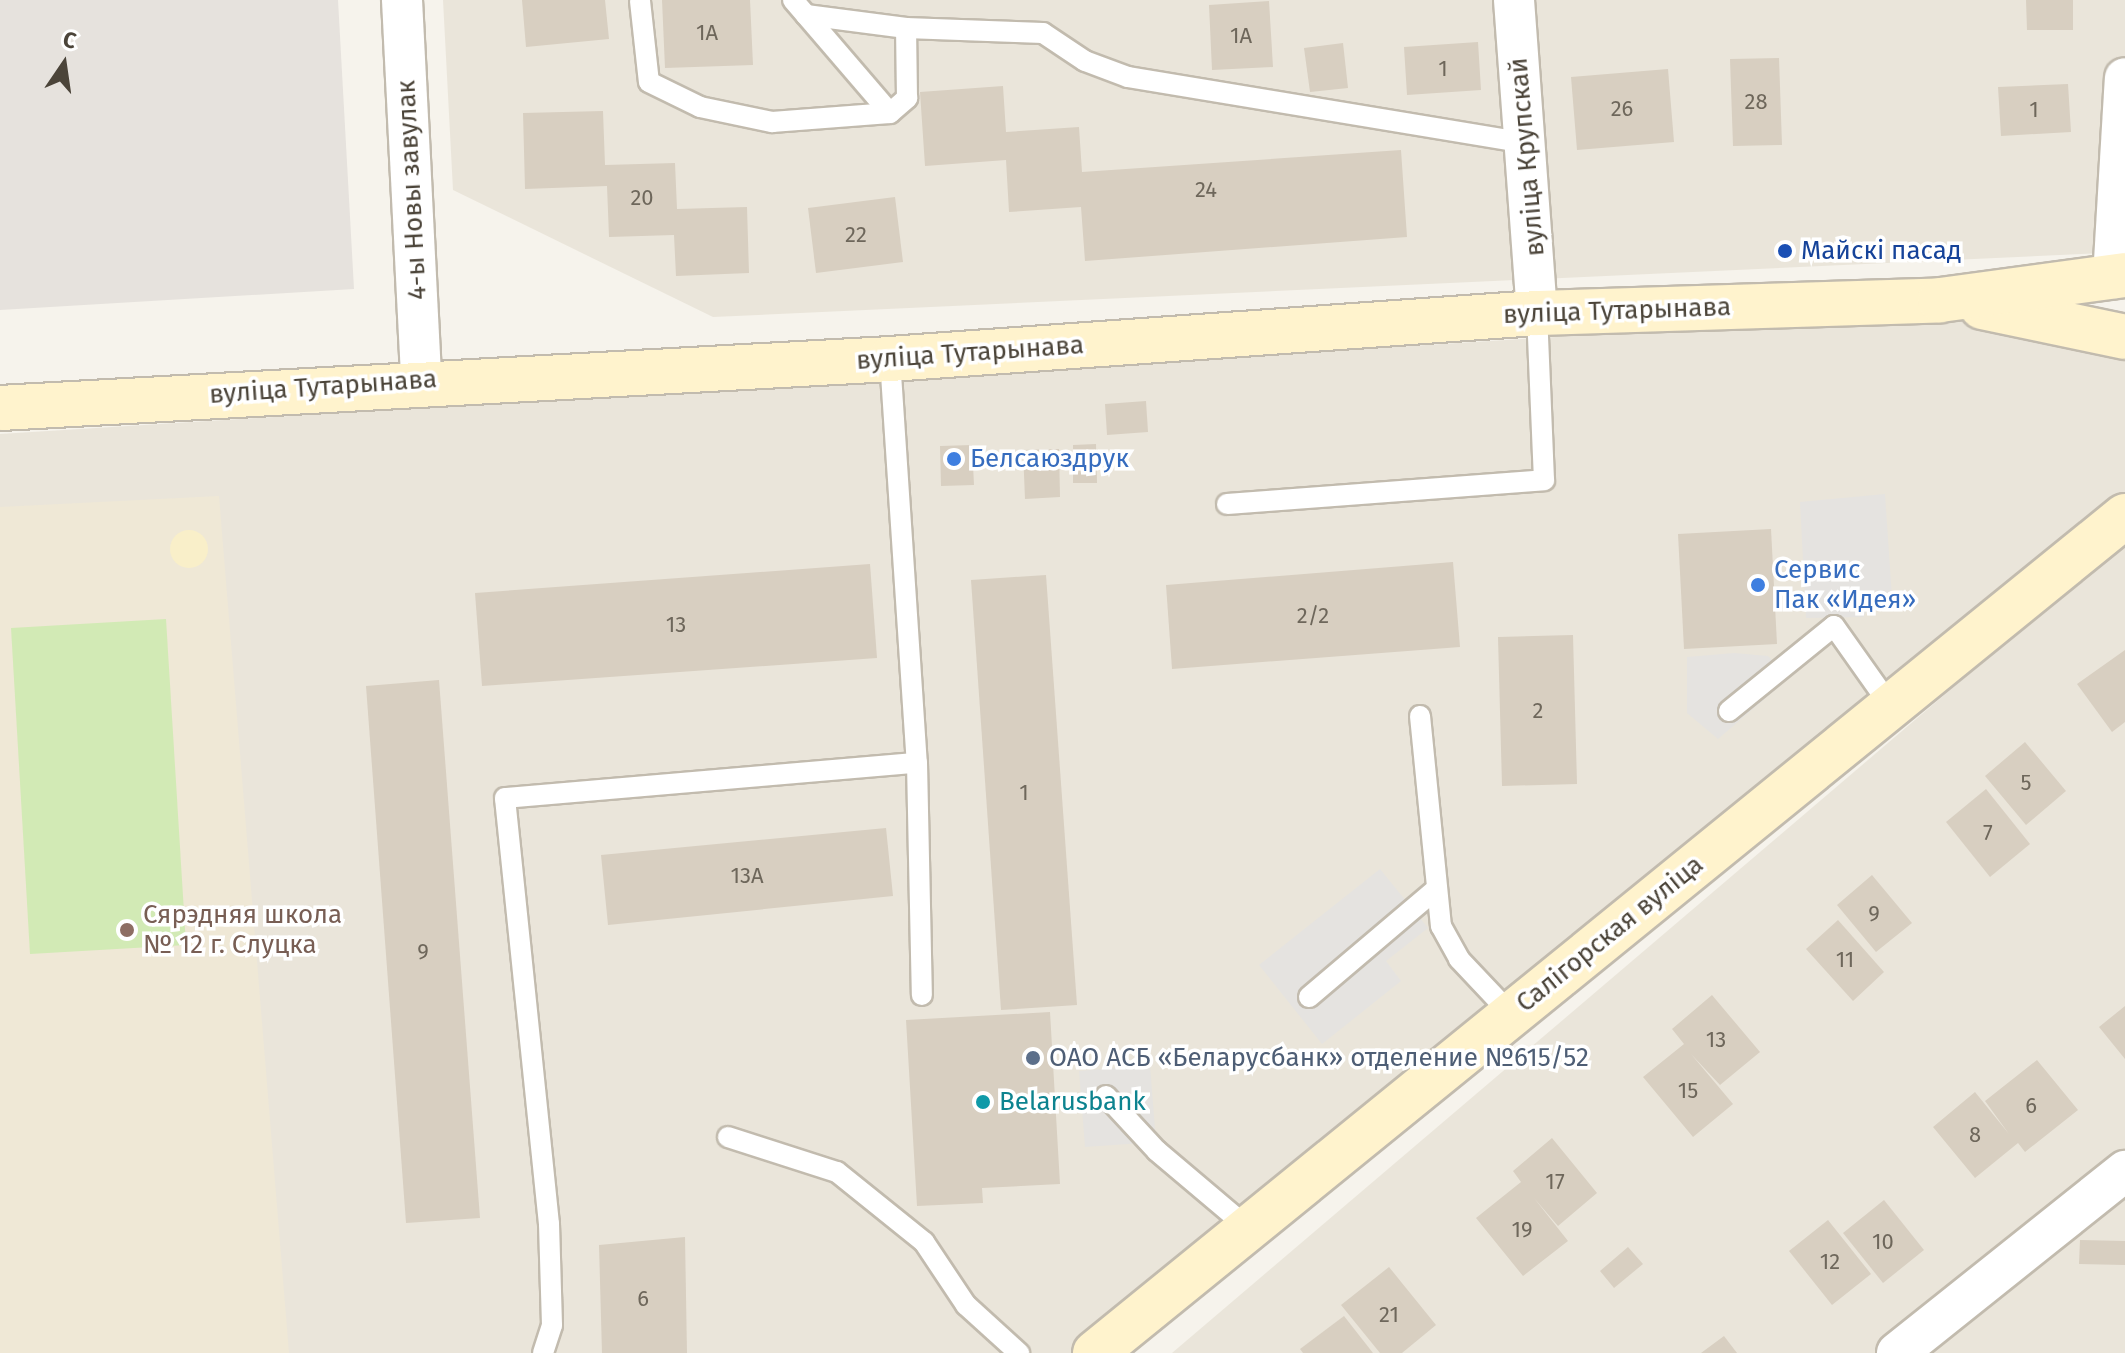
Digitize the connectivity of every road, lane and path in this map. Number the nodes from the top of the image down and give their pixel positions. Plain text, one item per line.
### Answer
1 (402, 0) edge
2 (1514, 0) edge
3 (640, 1) edge
4 (799, 7) edge
5 (906, 28) junction
6 (2125, 78) edge
7 (890, 113) junction
8 (1525, 143) junction
9 (2119, 277) edge
10 (1940, 300) junction
11 (1537, 313) junction
12 (2125, 337) edge
13 (890, 359) junction
14 (421, 379) junction
15 (0, 408) edge
16 (1227, 504) dead end
17 (2125, 516) edge
18 (1892, 708) junction
19 (1729, 711) dead end
20 (1420, 716) dead end
21 (917, 763) junction
22 (1434, 891) junction
23 (922, 995) dead end
24 (1309, 997) dead end
25 (1510, 1013) junction
26 (1106, 1096) dead end
27 (728, 1137) dead end
28 (2125, 1171) edge
29 (1247, 1227) junction
30 (543, 1353) edge
31 (1019, 1353) edge
32 (1095, 1353) edge
33 (1897, 1353) edge

1 - 14 street, 4-ы Новы завулак
2 - 8 street, вуліца Крупскай
3 - 7 lane
4 - 5 lane
4 - 7 lane
5 - 7 lane
5 - 8 lane
6 - 9 street
8 - 11 street, вуліца Крупскай
9 - 10 street, вуліца Тутарынава
10 - 11 street, вуліца Тутарынава
10 - 12 street, вуліца Тутарынава
11 - 13 street, вуліца Тутарынава
11 - 16 lane
13 - 14 street, вуліца Тутарынава
13 - 21 lane
14 - 15 street, вуліца Тутарынава
17 - 18 street, Салігорская вуліца
18 - 19 lane
18 - 25 street, Салігорская вуліца
20 - 22 lane
21 - 23 lane
21 - 30 lane
22 - 24 lane
22 - 25 lane
25 - 29 street, Салігорская вуліца
26 - 29 lane
27 - 31 lane
28 - 33 street
29 - 32 street, Салігорская вуліца

